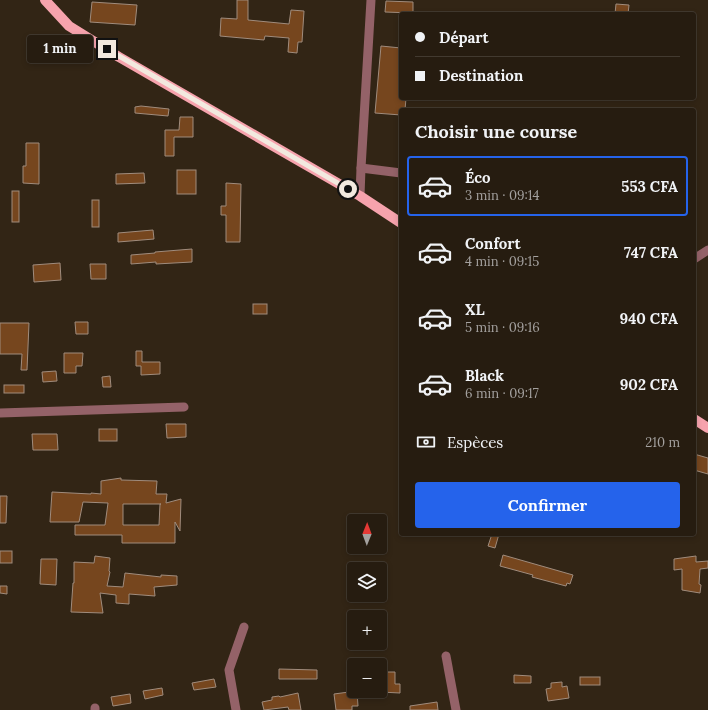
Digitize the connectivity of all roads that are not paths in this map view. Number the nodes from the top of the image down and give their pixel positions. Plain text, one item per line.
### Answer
1 (45, 0) edge
2 (371, 0) edge
3 (360, 168) junction
4 (399, 172) edge
5 (360, 196) junction
6 (399, 222) edge
7 (708, 250) edge
8 (696, 258) edge
9 (184, 407) dead end
10 (0, 413) edge
11 (696, 420) edge
12 (708, 428) edge
13 (244, 627) dead end
14 (446, 656) dead end
15 (236, 710) edge
16 (456, 710) edge

1 - 5 main road
2 - 3 street
3 - 4 street
3 - 5 street
5 - 6 main road
7 - 8 street
9 - 10 street
11 - 12 main road
13 - 15 street
14 - 16 street

